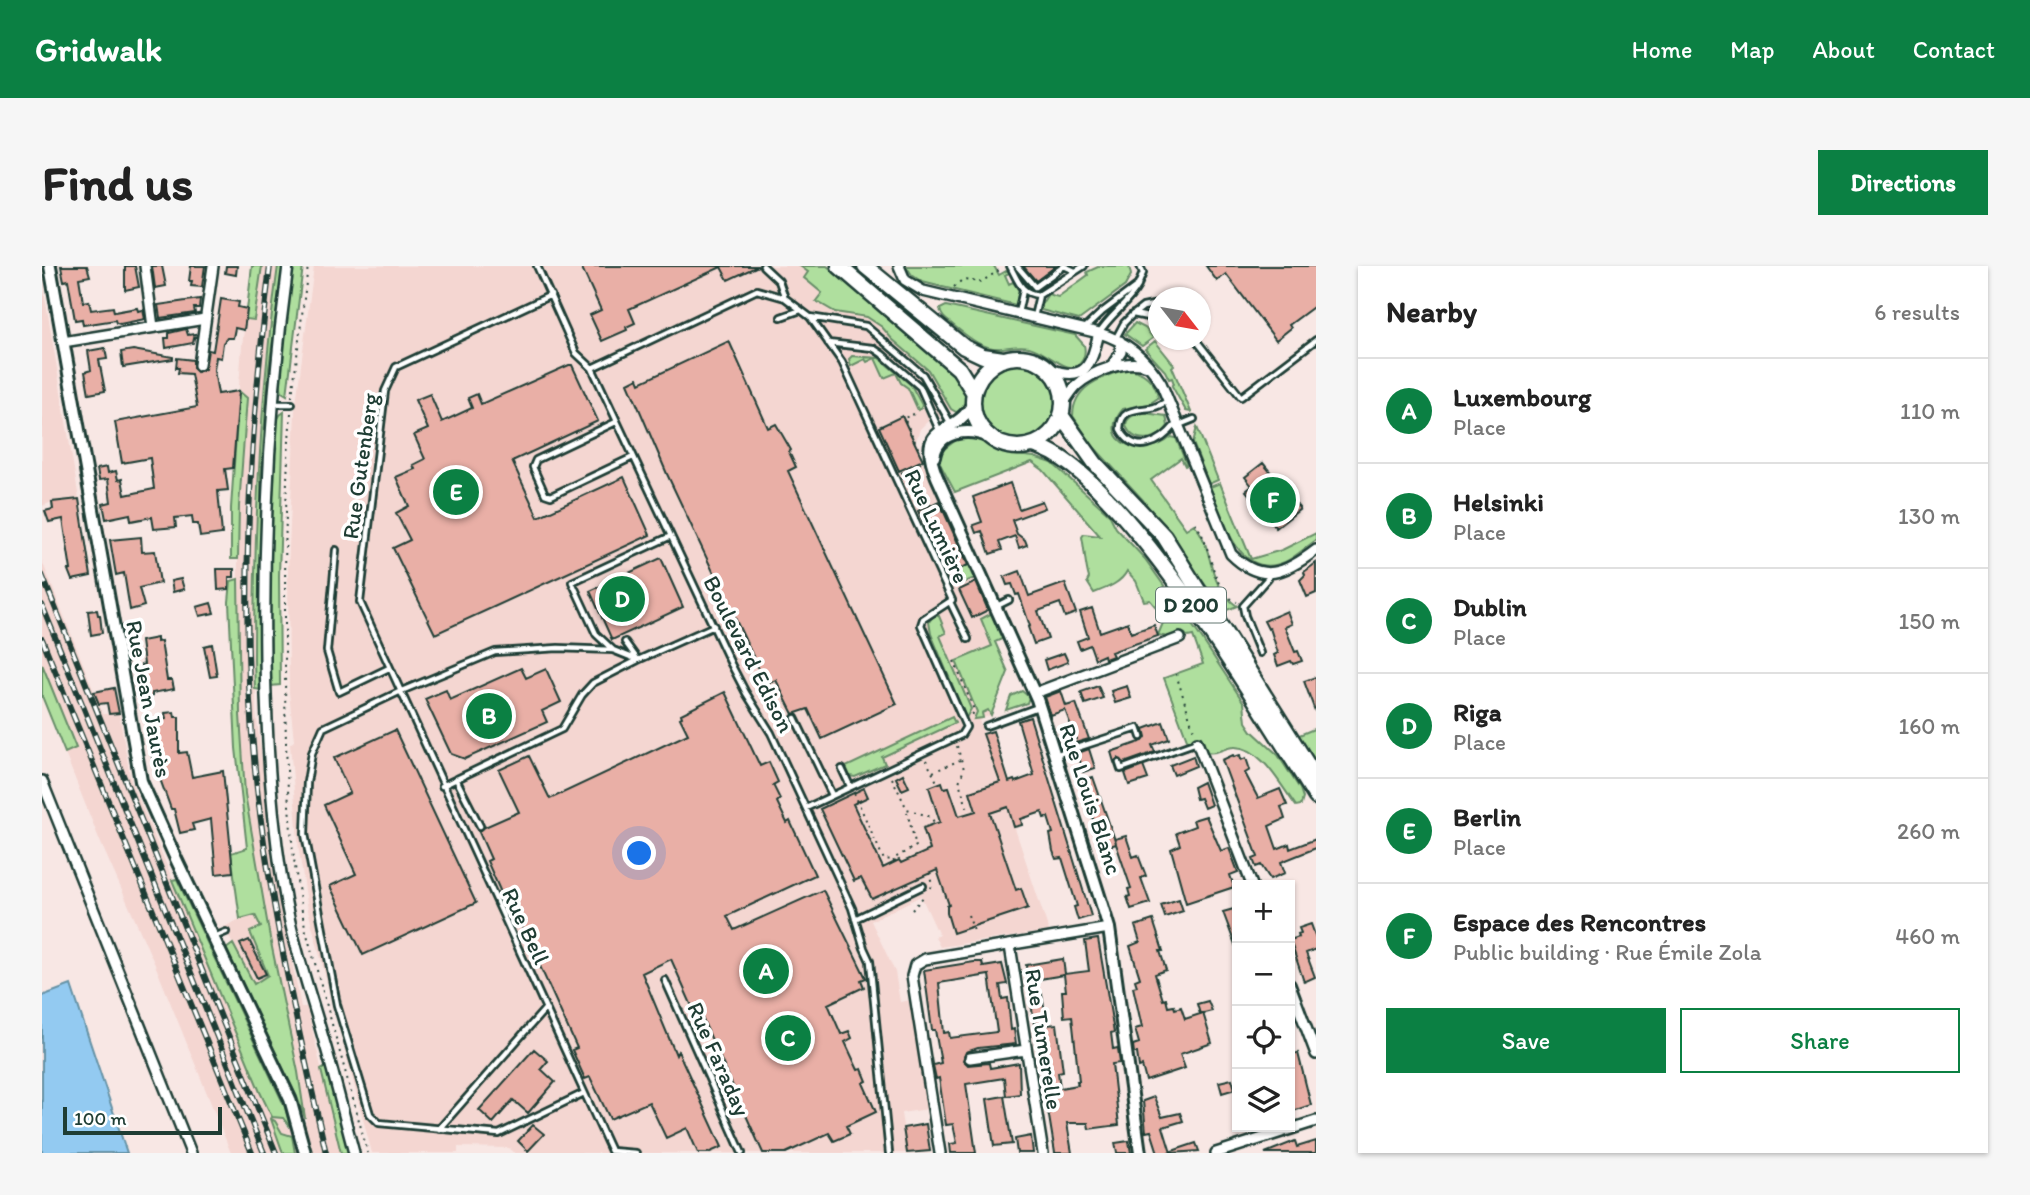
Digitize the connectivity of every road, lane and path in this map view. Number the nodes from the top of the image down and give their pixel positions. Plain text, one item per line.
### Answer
1 (50, 266) edge
2 (145, 266) edge
3 (213, 266) edge
4 (288, 266) edge
5 (307, 266) edge
6 (537, 266) edge
7 (763, 266) edge
8 (839, 266) edge
9 (865, 266) edge
10 (899, 266) edge
11 (1007, 266) edge
12 (1017, 266) edge
13 (1084, 266) edge
14 (1140, 266) edge
15 (1075, 271) junction
16 (1138, 285) junction
17 (1023, 290) junction
18 (551, 295) junction
19 (1039, 295) junction
20 (785, 298) junction
21 (951, 298) junction
22 (1148, 306) edge
23 (801, 310) junction
24 (1018, 313) junction
25 (1133, 314) junction
26 (780, 317) dead end
27 (810, 317) junction
28 (1034, 317) junction
29 (1148, 317) edge
30 (205, 319) junction
31 (153, 327) junction
32 (1084, 330) junction
33 (1099, 333) junction
34 (1118, 340) junction
35 (1316, 340) edge
36 (63, 342) junction
37 (827, 343) junction
38 (1204, 350) edge
39 (1003, 359) junction
40 (199, 365) dead end
41 (592, 368) junction
42 (1151, 368) junction
43 (1050, 369) junction
44 (1109, 369) junction
45 (973, 398) junction
46 (1168, 401) junction
47 (272, 404) junction
48 (292, 404) junction
49 (1062, 410) junction
50 (914, 414) dead end
51 (1194, 419) dead end
52 (616, 422) junction
53 (1177, 424) junction
54 (951, 425) junction
55 (943, 434) junction
56 (989, 437) junction
57 (1033, 445) junction
58 (632, 457) junction
59 (923, 462) junction
60 (926, 466) dead end
61 (900, 473) dead end
62 (1195, 523) dead end
63 (671, 536) junction
64 (337, 550) dead end
65 (1316, 550) edge
66 (1269, 573) junction
67 (1009, 600) dead end
68 (950, 602) junction
69 (1245, 603) junction
70 (997, 607) junction
71 (714, 626) junction
72 (1180, 638) dead end
73 (968, 639) dead end
74 (625, 642) dead end
75 (613, 650) junction
76 (1260, 653) dead end
77 (638, 660) junction
78 (954, 661) dead end
79 (389, 668) junction
80 (1175, 674) dead end
81 (399, 692) junction
82 (1035, 693) junction
83 (1040, 706) junction
84 (795, 718) dead end
85 (986, 726) dead end
86 (966, 729) junction
87 (1141, 737) dead end
88 (954, 738) junction
89 (1197, 742) junction
90 (923, 752) junction
91 (1055, 755) junction
92 (961, 760) junction
93 (1119, 763) dead end
94 (842, 769) dead end
95 (888, 769) junction
96 (932, 772) junction
97 (1316, 778) edge
98 (456, 779) junction
99 (42, 781) edge
100 (938, 784) dead end
101 (442, 786) junction
102 (850, 786) junction
103 (832, 795) junction
104 (1316, 797) edge
105 (806, 808) junction
106 (907, 810) junction
107 (969, 813) dead end
108 (936, 824) dead end
109 (480, 825) dead end
110 (1250, 880) edge
111 (923, 886) dead end
112 (968, 915) dead end
113 (855, 919) junction
114 (1109, 928) junction
115 (974, 931) dead end
116 (226, 932) dead end
117 (213, 938) junction
118 (1010, 946) junction
119 (665, 980) dead end
120 (1295, 1002) edge
121 (545, 1009) junction
122 (1026, 1050) junction
123 (1316, 1054) edge
124 (970, 1058) dead end
125 (584, 1093) junction
126 (1316, 1121) edge
127 (439, 1129) junction
128 (191, 1153) edge
129 (305, 1153) edge
130 (354, 1153) edge
131 (368, 1153) edge
132 (636, 1153) edge
133 (742, 1153) edge
134 (889, 1153) edge
135 (940, 1153) edge
136 (1043, 1153) edge
137 (1140, 1153) edge
138 (1216, 1153) edge

1 - 36 street, Rue Jean Jaurès
2 - 31 street
3 - 30 street
4 - 47 street
5 - 48 path
6 - 18 lane, Boulevard Edison
7 - 20 lane
8 - 45 main road
9 - 39 main road
10 - 21 street
11 - 17 lane
11 - 21 path
12 - 15 lane
13 - 15 lane
14 - 16 lane
15 - 19 lane
16 - 32 lane
16 - 33 lane
17 - 19 lane
17 - 24 lane
18 - 41 lane, Boulevard Edison
18 - 79 lane, Rue Gutenberg
19 - 28 lane
20 - 23 lane
20 - 41 lane
21 - 24 street
22 - 25 lane
23 - 26 lane
23 - 27 lane
24 - 28 street
25 - 29 lane
25 - 34 lane
27 - 37 lane, Rue Lumière
27 - 54 lane
28 - 32 street
30 - 31 street
30 - 40 street
31 - 36 street
32 - 33 street
33 - 34 street
33 - 43 street
34 - 42 street
34 - 44 street
35 - 38 lane
36 - 117 street, Rue Jean Jaurès
37 - 55 lane
37 - 68 lane, Rue Lumière
39 - 43 main road
39 - 45 main road
41 - 52 lane, Boulevard Edison
42 - 44 street
42 - 46 street
43 - 49 main road
44 - 49 street
45 - 54 street
45 - 56 main road
46 - 53 street
46 - 53 lane
47 - 48 lane
47 - 130 street
48 - 131 path
49 - 57 main road
49 - 97 main road, D 200
50 - 59 path
51 - 53 lane
52 - 58 lane, Boulevard Edison
52 - 58 lane
53 - 66 street
54 - 55 street
55 - 56 street
55 - 70 street, Rue Louis Blanc
56 - 57 main road
57 - 104 main road, D 200
58 - 63 lane, Boulevard Edison
59 - 60 path
59 - 61 path
62 - 69 path
63 - 71 lane, Boulevard Edison
63 - 75 lane
64 - 79 lane
65 - 66 street
66 - 69 lane
67 - 70 lane
68 - 73 lane
68 - 86 lane, Rue Lumière
69 - 76 lane
70 - 82 street, Rue Louis Blanc
71 - 77 lane
71 - 105 lane, Boulevard Edison
72 - 82 street
74 - 77 lane
75 - 77 lane
75 - 81 lane
77 - 98 lane
78 - 86 path
79 - 81 lane, Rue Gutenberg
80 - 89 path
81 - 101 lane, Rue Bell
81 - 127 lane
82 - 83 street, Rue Louis Blanc
83 - 85 lane
83 - 91 street, Rue Louis Blanc
84 - 103 lane
86 - 88 lane
87 - 91 lane
88 - 90 lane
88 - 92 path
89 - 93 lane
89 - 110 street
90 - 95 lane
90 - 96 path
91 - 114 street, Rue Louis Blanc
92 - 96 path
92 - 107 path
94 - 102 lane
95 - 102 lane
95 - 106 path
96 - 100 path
98 - 101 lane
98 - 109 lane
99 - 128 street
101 - 121 lane, Rue Bell
102 - 103 lane
102 - 106 path
103 - 105 lane
105 - 113 lane, Boulevard Edison
106 - 108 path
111 - 113 lane
112 - 115 path
113 - 134 lane, Boulevard Edison
114 - 118 street, Rue Tumerelle
114 - 137 street, Rue Louis Blanc
116 - 117 lane
117 - 129 street, Rue Jean Jaurès
118 - 122 street, Rue Tumerelle
118 - 135 street
119 - 133 lane, Rue Faraday
120 - 123 street
121 - 125 lane, Rue Bell
121 - 127 lane
122 - 124 street
122 - 136 street, Rue Tumerelle
125 - 127 lane
125 - 132 lane, Rue Bell
126 - 138 street

